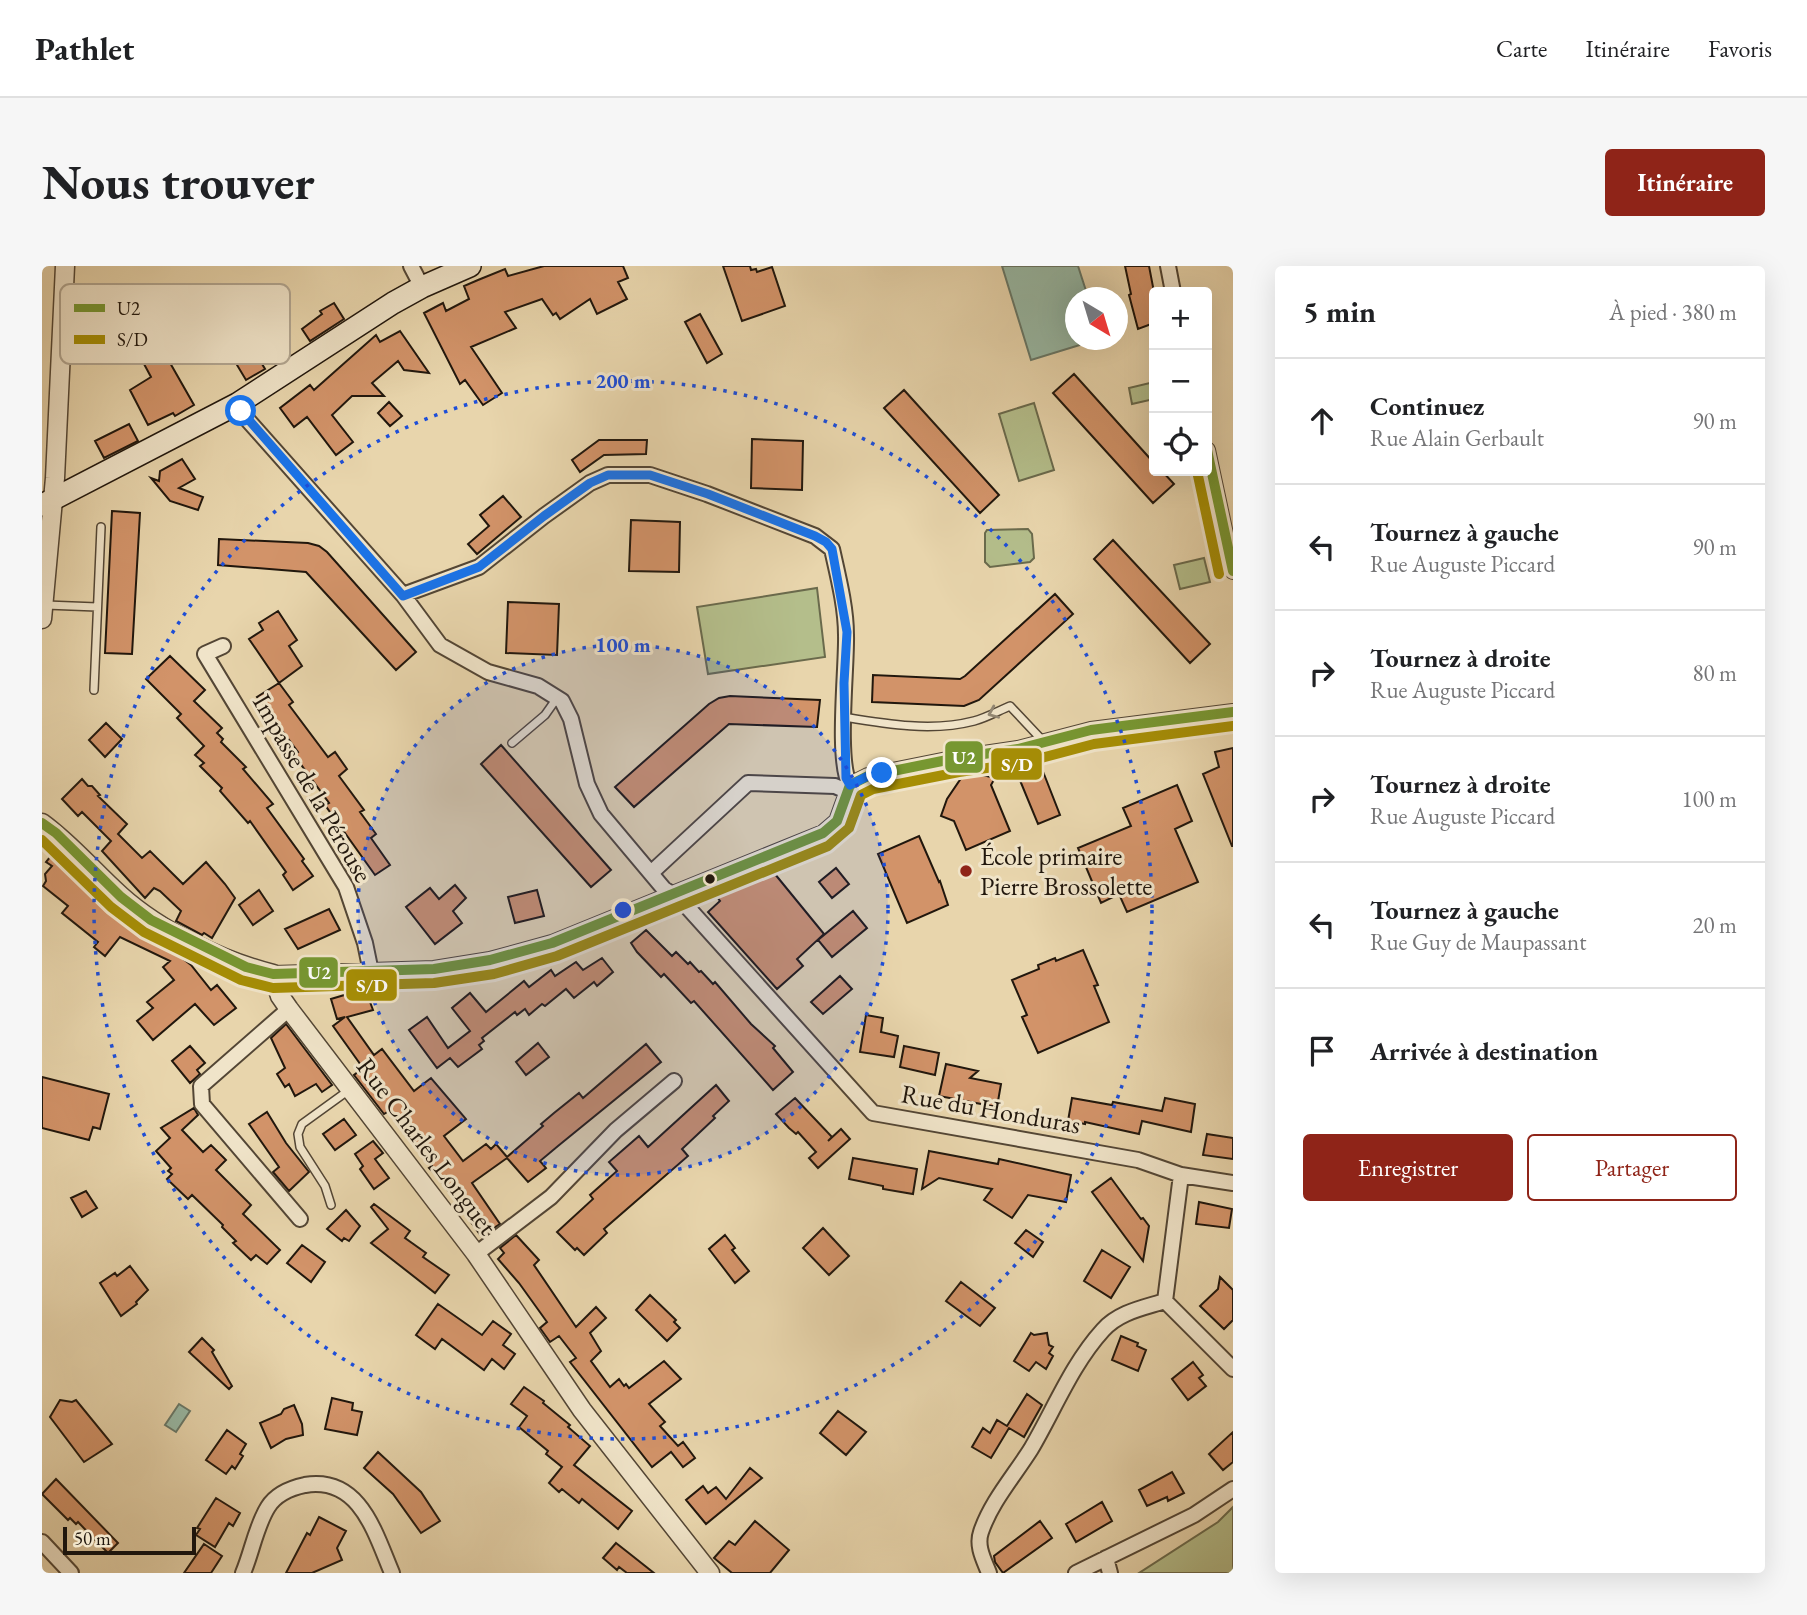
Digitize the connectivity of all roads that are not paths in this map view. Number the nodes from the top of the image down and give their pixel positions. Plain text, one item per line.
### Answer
1 (65, 266) edge
2 (411, 266) edge
3 (470, 266) edge
4 (1168, 266) edge
5 (64, 284) edge
6 (422, 287) junction
7 (1172, 287) edge
8 (60, 364) edge
9 (237, 404) junction
10 (1212, 473) edge
11 (47, 504) edge
12 (101, 527) dead end
13 (1233, 570) edge
14 (403, 596) junction
15 (97, 607) junction
16 (43, 612) edge
17 (222, 646) dead end
18 (94, 691) dead end
19 (557, 698) junction
20 (1233, 712) edge
21 (844, 717) junction
22 (1044, 742) junction
23 (512, 743) dead end
24 (848, 788) junction
25 (42, 823) edge
26 (651, 873) junction
27 (673, 895) junction
28 (371, 972) junction
29 (273, 974) junction
30 (289, 1009) junction
31 (674, 1081) dead end
32 (350, 1089) junction
33 (1181, 1175) junction
34 (1233, 1183) edge
35 (331, 1205) dead end
36 (300, 1219) dead end
37 (476, 1254) junction
38 (1165, 1301) junction
39 (1233, 1369) edge
40 (1233, 1489) edge
41 (42, 1542) edge
42 (1108, 1566) edge
43 (71, 1573) edge
44 (243, 1573) edge
45 (392, 1573) edge
46 (710, 1573) edge
47 (989, 1573) edge
48 (1076, 1573) edge

1 - 5 street
2 - 6 street
3 - 6 main road
4 - 7 street
6 - 9 main road
8 - 11 street
9 - 11 main road
9 - 14 street
10 - 13 street
11 - 16 street
12 - 15 lane
14 - 19 street
14 - 21 street
15 - 16 lane
15 - 18 lane
17 - 28 street, Impasse de la Pérouse
19 - 23 lane
19 - 26 street, Rue du Honduras
20 - 22 street
22 -> 21 lane
21 - 24 street
22 - 24 street
24 - 26 street
24 - 27 street
25 - 29 street
26 - 27 street, Rue du Honduras
27 - 28 street
27 - 33 street, Rue du Honduras
28 - 29 street
29 - 30 street, Rue Charles Longuet
30 - 32 street, Rue Charles Longuet
30 - 36 street
31 - 37 street
32 - 35 lane
32 - 37 street, Rue Charles Longuet
33 - 34 street, Rue du Honduras
33 - 38 street
37 - 46 street, Rue Charles Longuet
38 - 39 street
38 - 47 street
40 - 42 street
41 - 43 street
42 - 48 street
44 - 45 street

